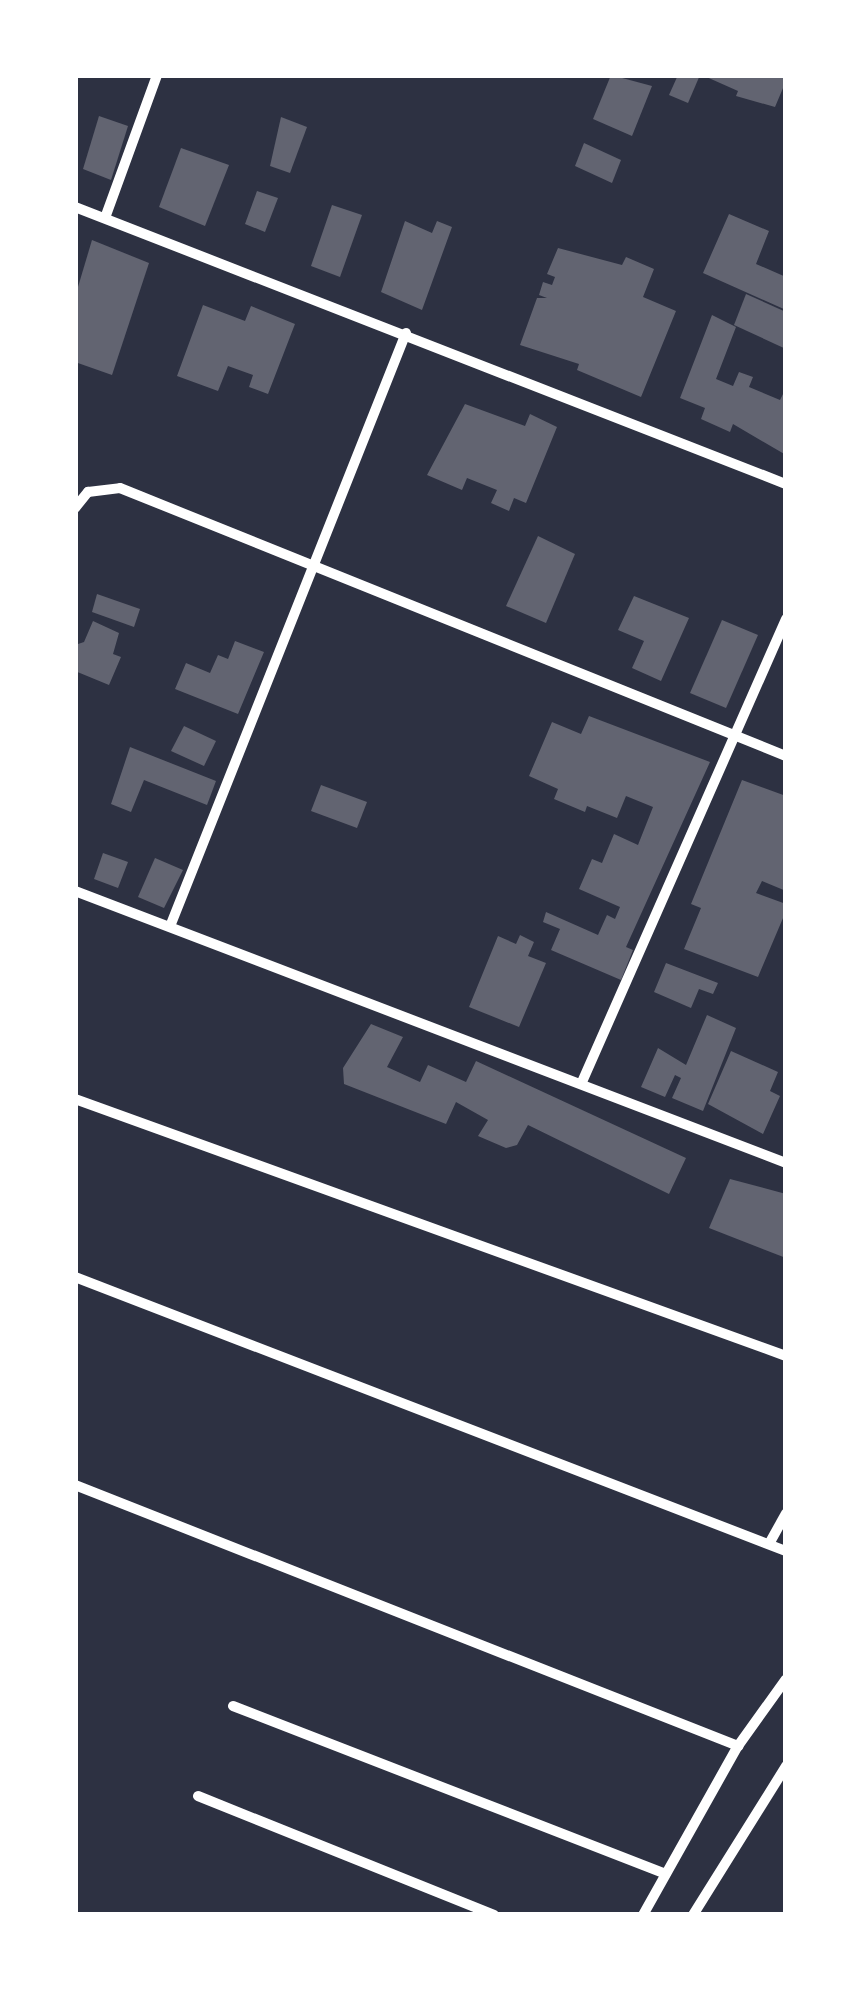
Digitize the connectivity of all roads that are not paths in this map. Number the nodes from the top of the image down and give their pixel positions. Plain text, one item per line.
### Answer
1 (157, 75) edge
2 (75, 207) edge
3 (105, 218) junction
4 (406, 333) junction
5 (786, 484) edge
6 (75, 508) edge
7 (313, 566) junction
8 (786, 620) edge
9 (735, 734) junction
10 (786, 756) edge
11 (75, 891) edge
12 (171, 924) junction
13 (582, 1082) junction
14 (75, 1099) edge
15 (786, 1163) edge
16 (75, 1277) edge
17 (786, 1356) edge
18 (75, 1485) edge
19 (786, 1513) edge
20 (769, 1544) junction
21 (786, 1551) edge
22 (786, 1679) edge
23 (233, 1706) dead end
24 (738, 1746) junction
25 (786, 1766) edge
26 (198, 1796) dead end
27 (666, 1874) junction
28 (494, 1915) edge
29 (643, 1915) edge
30 (693, 1915) edge

1 - 3 street
2 - 3 street
3 - 4 street
4 - 5 street
4 - 7 street
6 - 7 street
7 - 9 street
7 - 12 street
8 - 9 street
9 - 10 street
9 - 13 street
11 - 12 street
12 - 13 street
13 - 15 street
14 - 17 street
16 - 20 street
18 - 24 street
19 - 20 street
20 - 21 street
22 - 24 street
23 - 27 street
24 - 27 street
25 - 30 street
26 - 28 street
27 - 29 street

